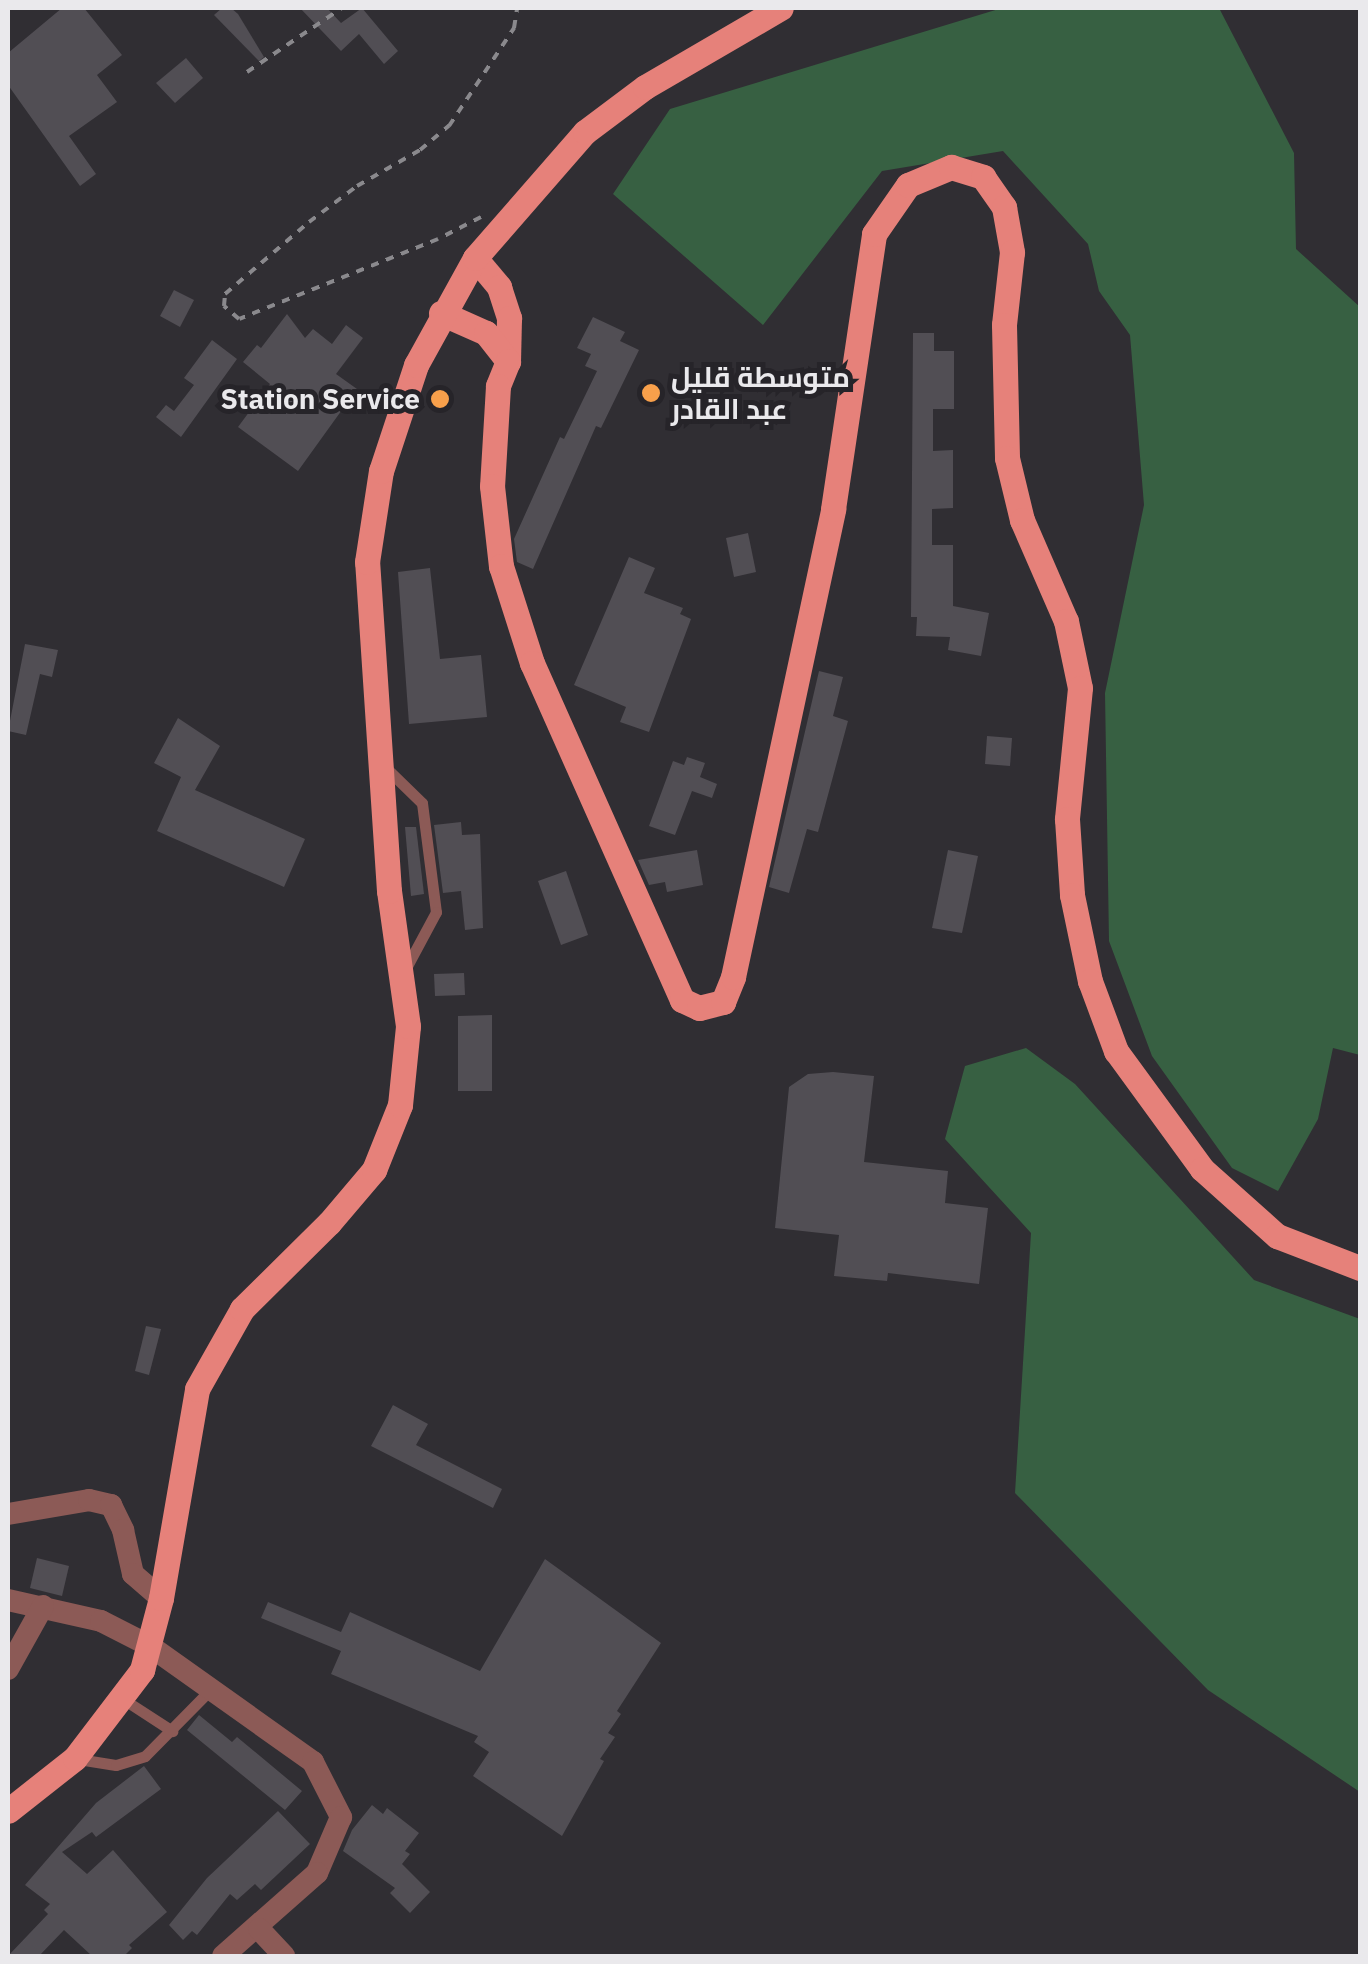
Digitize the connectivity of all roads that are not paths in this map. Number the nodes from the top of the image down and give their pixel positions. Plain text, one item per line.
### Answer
1 (781, 8) edge
2 (475, 258) junction
3 (441, 314) junction
4 (508, 361) junction
5 (379, 761) junction
6 (401, 976) junction
7 (1360, 1268) edge
8 (8, 1514) edge
9 (161, 1598) junction
10 (8, 1600) edge
11 (44, 1606) junction
12 (150, 1646) junction
13 (8, 1669) edge
14 (213, 1687) junction
15 (123, 1699) junction
16 (172, 1731) junction
17 (75, 1758) junction
18 (8, 1811) edge
19 (258, 1929) junction
20 (223, 1956) edge
21 (284, 1956) edge

1 - 2 main road
2 - 3 main road
2 - 4 main road
3 - 4 main road
3 - 5 main road
4 - 7 main road
5 - 6 main road
5 - 6 lane
6 - 9 main road
8 - 9 street
9 - 12 main road
10 - 11 street
11 - 12 street
11 - 13 street
12 - 14 street
12 - 15 main road
14 - 16 lane
14 - 19 street
15 - 16 lane
15 - 17 main road
16 - 17 lane
17 - 18 main road
19 - 20 street
19 - 21 street

